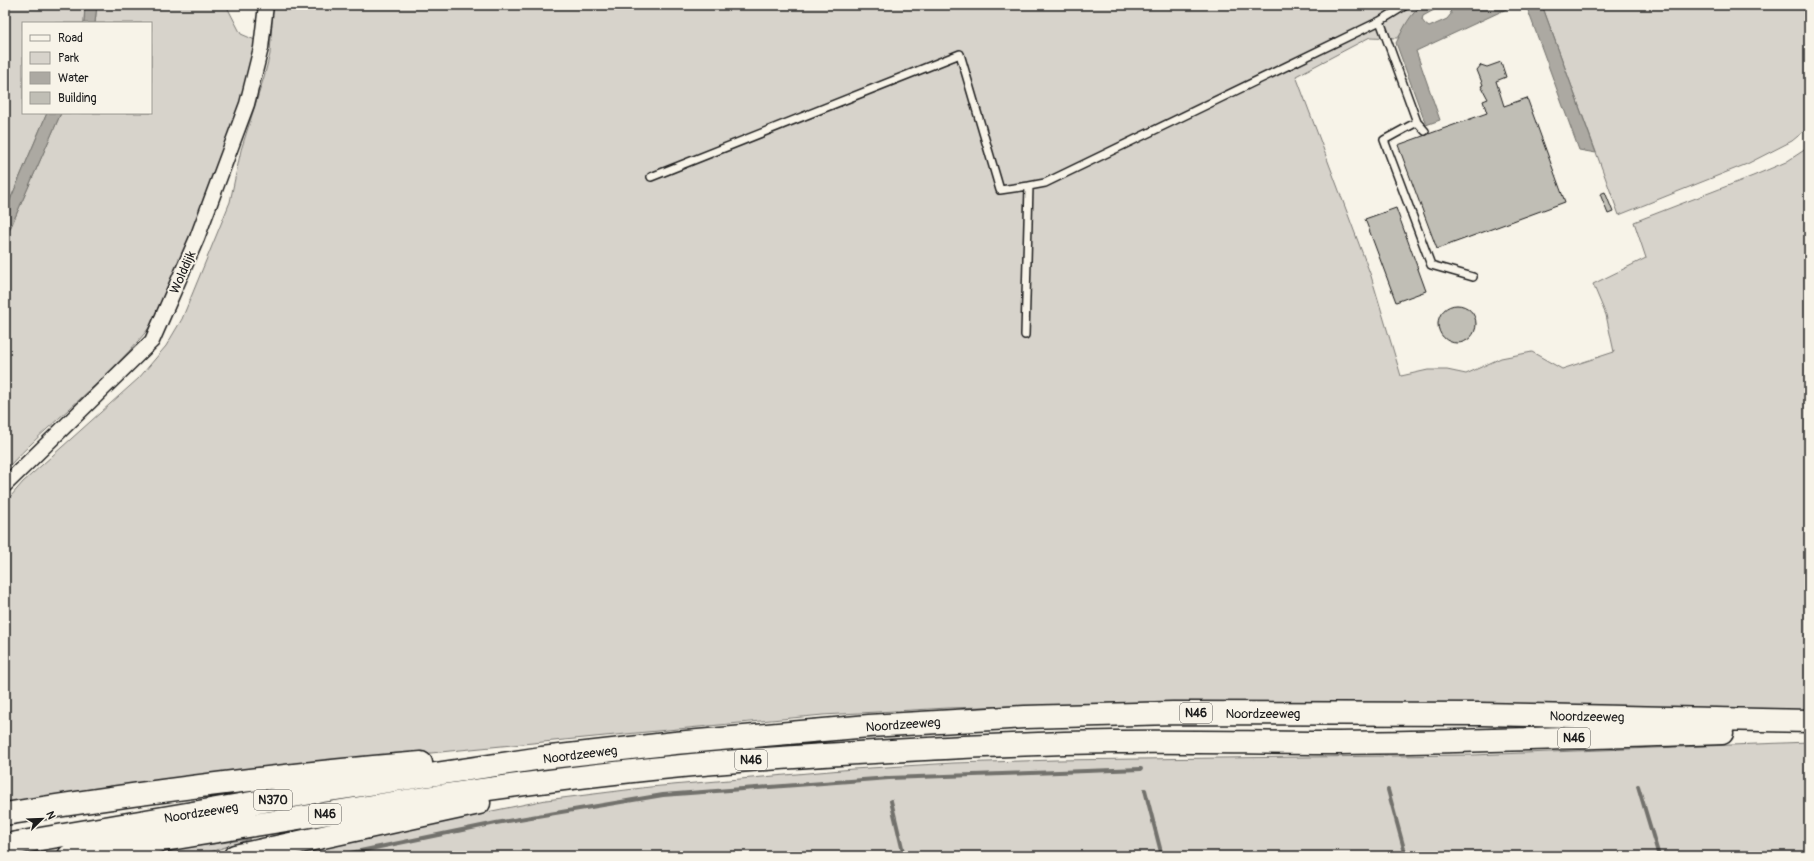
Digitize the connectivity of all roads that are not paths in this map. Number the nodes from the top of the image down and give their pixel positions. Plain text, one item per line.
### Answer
1 (266, 5) edge
2 (1406, 5) edge
3 (1380, 21) junction
4 (1417, 122) junction
5 (1425, 131) dead end
6 (650, 178) dead end
7 (1029, 186) junction
8 (1473, 277) dead end
9 (1025, 334) dead end
10 (5, 485) edge
11 (1809, 721) edge
12 (1809, 730) edge
13 (542, 758) junction
14 (583, 777) junction
15 (5, 814) edge
16 (5, 845) edge
17 (69, 856) edge
18 (235, 856) edge

1 - 10 street, Wolddijk
2 - 3 lane
3 - 4 lane
3 - 7 lane
4 - 5 lane
4 - 8 lane
6 - 7 lane
7 - 9 lane
11 - 13 highway, Noordzeeweg / N46
12 - 14 highway, Noordzeeweg / N46
13 - 15 highway, N46
13 - 16 highway, Noordzeeweg / N370
14 - 17 highway, Noordzeeweg / N46
14 - 18 highway, N46

